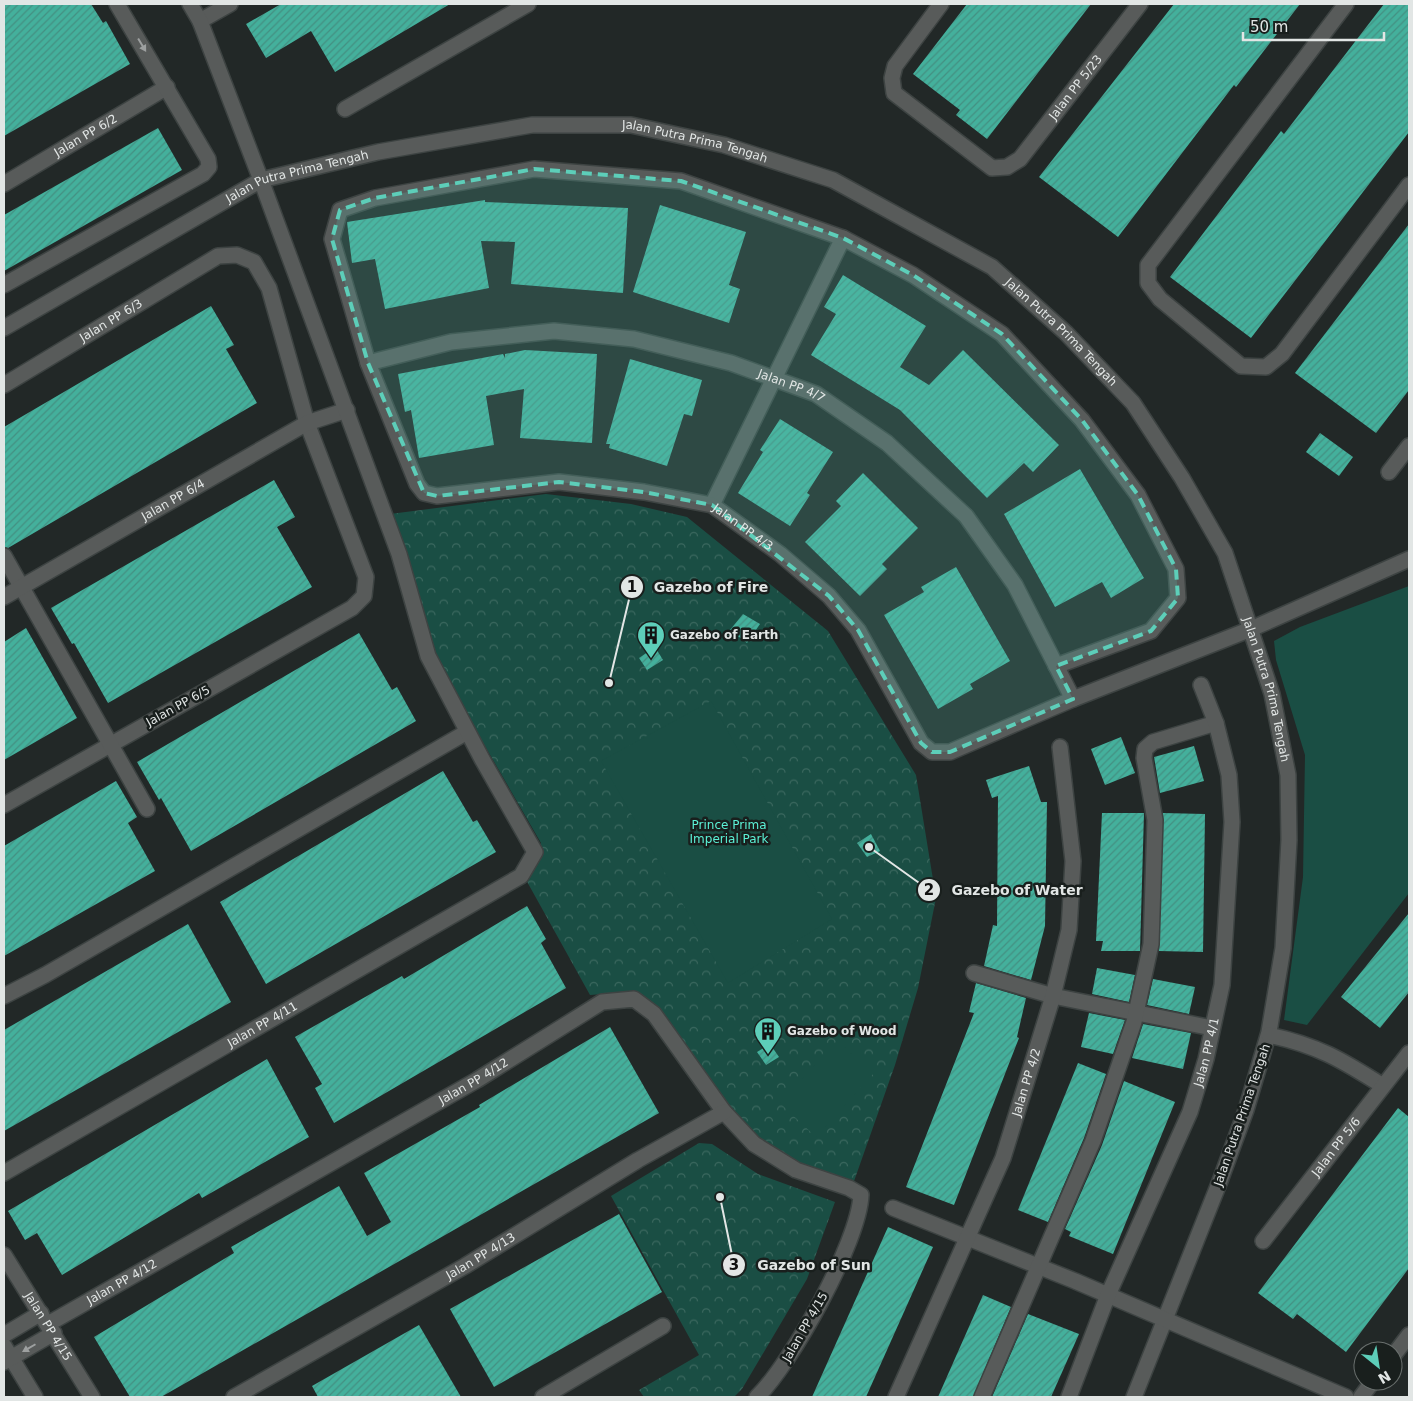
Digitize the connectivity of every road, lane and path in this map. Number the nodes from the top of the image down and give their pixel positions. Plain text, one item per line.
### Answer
1 (117, 4) edge
2 (190, 4) edge
3 (230, 4) edge
4 (528, 4) edge
5 (941, 4) edge
6 (1140, 4) edge
7 (1346, 4) edge
8 (200, 21) junction
9 (167, 87) junction
10 (345, 109) dead end
11 (261, 180) junction
12 (4, 184) edge
13 (1409, 186) edge
14 (842, 238) junction
15 (4, 285) edge
16 (4, 328) edge
17 (368, 363) junction
18 (774, 380) junction
19 (4, 385) edge
20 (347, 410) junction
21 (307, 423) junction
22 (1409, 446) edge
23 (1389, 472) dead end
24 (712, 505) junction
25 (4, 556) edge
26 (1409, 559) edge
27 (21, 587) junction
28 (4, 597) edge
29 (1251, 629) junction
30 (1056, 666) junction
31 (1201, 685) dead end
32 (1072, 700) junction
33 (1216, 723) junction
34 (468, 732) junction
35 (110, 744) junction
36 (1060, 747) dead end
37 (4, 805) edge
38 (147, 808) dead end
39 (974, 973) dead end
40 (4, 996) edge
41 (1053, 996) junction
42 (1136, 1012) junction
43 (1212, 1028) junction
44 (1268, 1035) junction
45 (1409, 1053) edge
46 (1383, 1086) junction
47 (724, 1112) junction
48 (4, 1174) edge
49 (861, 1195) joint
50 (893, 1208) dead end
51 (969, 1239) junction
52 (1263, 1242) dead end
53 (4, 1255) edge
54 (1040, 1266) junction
55 (1108, 1295) junction
56 (1164, 1320) junction
57 (48, 1323) junction
58 (663, 1326) dead end
59 (4, 1335) edge
60 (6, 1356) edge
61 (35, 1397) edge
62 (92, 1397) edge
63 (234, 1397) edge
64 (543, 1397) edge
65 (757, 1397) edge
66 (896, 1397) edge
67 (982, 1397) edge
68 (1069, 1397) edge
69 (1134, 1397) edge
70 (1346, 1397) edge

1 -> 9 street
2 - 8 street
3 - 8 street
4 - 10 street
5 - 6 street, Jalan PP 5/23
7 - 13 street
8 - 11 street
9 - 12 street, Jalan PP 6/2
9 - 15 street
11 - 16 street, Jalan Putra Prima Tengah
11 - 20 street
11 - 29 street, Jalan Putra Prima Tengah
14 - 17 street
14 - 18 street
14 - 30 street
17 - 18 street, Jalan PP 4/7
17 - 24 street, Jalan PP 4/3
18 - 24 street
18 - 30 street, Jalan PP 4/7
19 - 21 street, Jalan PP 6/3
20 - 21 street, Jalan PP 6/4
20 - 34 street
21 - 27 street, Jalan PP 6/4
21 - 35 street, Jalan PP 6/5
22 - 23 street
24 - 32 street, Jalan PP 4/3
25 - 27 street
26 - 29 street
27 - 28 street, Jalan PP 6/4
27 - 35 street
29 - 32 street
29 - 44 street, Jalan Putra Prima Tengah
30 - 32 street, Jalan PP 4/7
31 - 33 street, Jalan PP 4/1
33 - 42 street
33 - 43 street, Jalan PP 4/1
34 - 40 street
34 - 48 street, Jalan PP 4/11
35 - 37 street, Jalan PP 6/5
35 - 38 street
36 - 41 street, Jalan PP 4/2
39 - 41 street
41 - 42 street
41 - 51 street, Jalan PP 4/2
42 - 43 street
42 - 54 street
43 - 55 street, Jalan PP 4/1
44 - 46 street
44 - 56 street, Jalan Putra Prima Tengah
45 - 46 street, Jalan PP 5/6
46 - 52 street, Jalan PP 5/6
47 - 49 street, Jalan PP 4/12
47 - 57 street, Jalan PP 4/12
47 - 63 street, Jalan PP 4/13
49 - 65 street, Jalan PP 4/15
50 - 51 street
51 - 54 street
51 - 66 street, Jalan PP 4/2
53 - 57 street, Jalan PP 4/15
54 - 55 street
54 - 67 street
55 - 56 street
55 - 68 street, Jalan PP 4/1
56 - 69 street, Jalan Putra Prima Tengah
56 - 70 street
57 - 59 street
57 -> 60 street
57 - 62 street, Jalan PP 4/15
58 - 64 street
60 - 61 street

